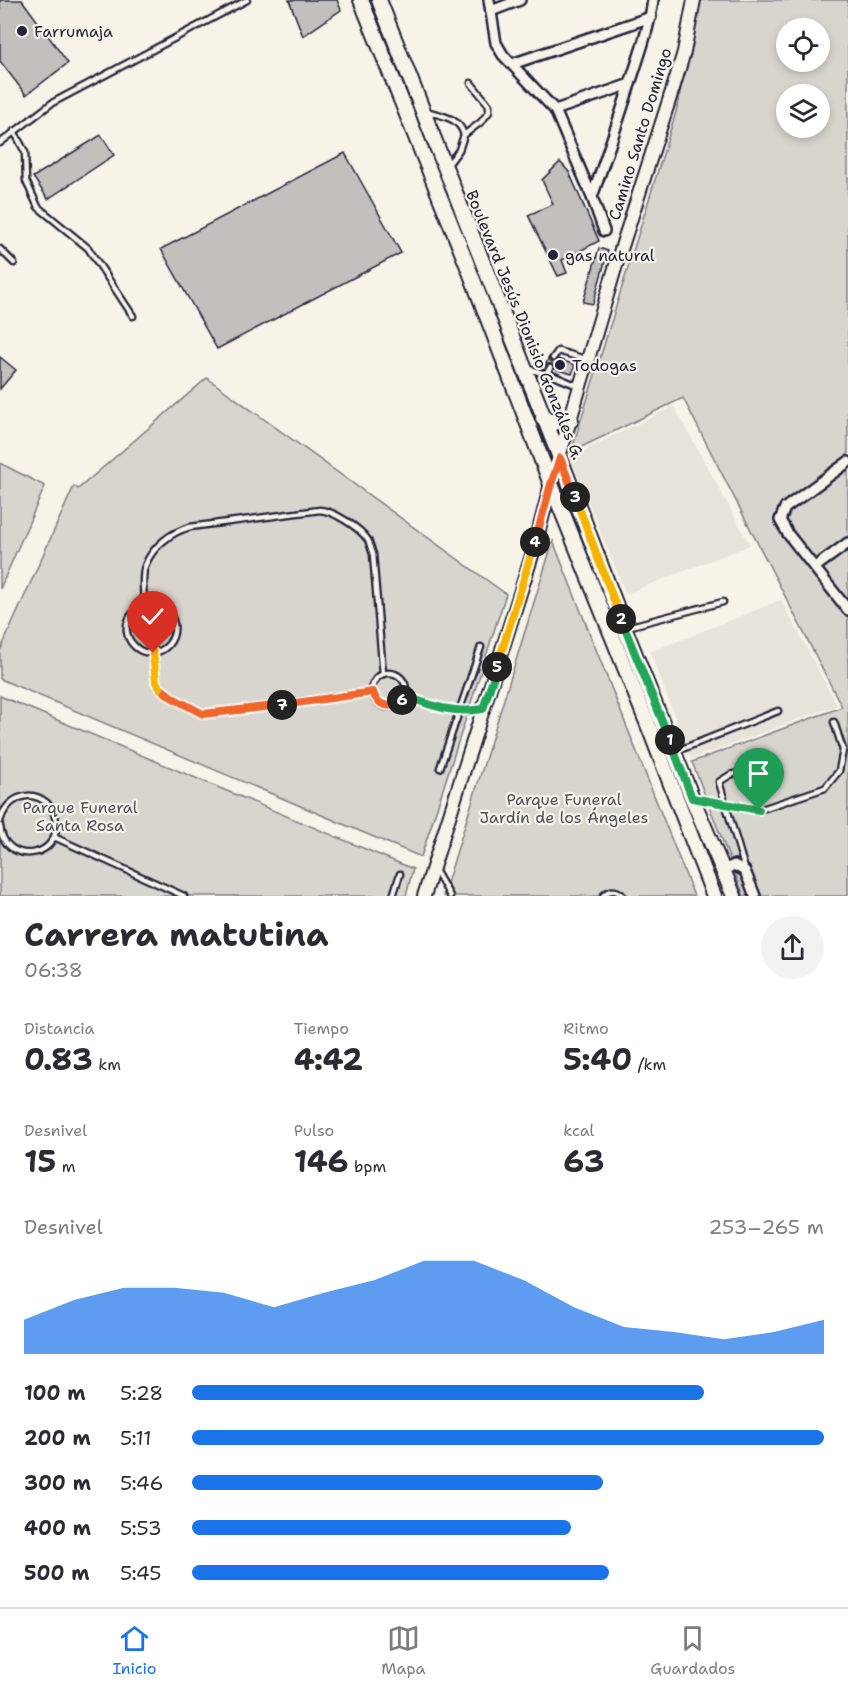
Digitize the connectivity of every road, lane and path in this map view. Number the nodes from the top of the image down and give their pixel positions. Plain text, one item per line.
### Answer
1 (247, 0) edge
2 (361, 0) edge
3 (379, 0) edge
4 (489, 0) edge
5 (520, 0) edge
6 (653, 0) edge
7 (694, 0) edge
8 (491, 11) junction
9 (651, 17) junction
10 (512, 64) junction
11 (471, 83) dead end
12 (630, 84) junction
13 (422, 110) junction
14 (555, 110) junction
15 (14, 131) junction
16 (464, 135) junction
17 (1, 139) edge
18 (445, 169) junction
19 (592, 197) junction
20 (604, 231) dead end
21 (0, 249) edge
22 (14, 263) dead end
23 (133, 315) dead end
24 (553, 358) dead end
25 (588, 360) junction
26 (523, 366) junction
27 (580, 387) junction
28 (543, 418) junction
29 (571, 420) junction
30 (560, 458) junction
31 (848, 462) edge
32 (551, 484) junction
33 (848, 543) edge
34 (816, 567) junction
35 (723, 602) dead end
36 (144, 604) junction
37 (848, 610) edge
38 (624, 627) junction
39 (481, 647) dead end
40 (153, 653) junction
41 (383, 674) junction
42 (373, 692) junction
43 (405, 696) junction
44 (483, 709) junction
45 (458, 711) junction
46 (778, 711) dead end
47 (834, 722) dead end
48 (674, 752) junction
49 (763, 766) dead end
50 (440, 768) dead end
51 (692, 798) junction
52 (725, 804) junction
53 (0, 821) edge
54 (0, 826) edge
55 (54, 837) junction
56 (434, 868) junction
57 (724, 870) junction
58 (745, 871) junction
59 (400, 874) dead end
60 (184, 896) edge
61 (393, 896) edge
62 (424, 896) edge
63 (450, 896) edge
64 (603, 896) edge
65 (623, 896) edge
66 (714, 896) edge
67 (734, 896) edge
68 (755, 896) edge

1 - 15 lane
2 - 32 main road, Boulevard Jesús Dionisio Gonzáles G.
3 - 13 main road, Boulevard Jesús Dionisio Gonzáles G.
4 - 8 street
5 - 8 street
6 - 9 street
7 - 25 street, Camino Santo Domingo
8 - 10 street
9 - 10 street
9 - 12 street
10 - 14 street
11 - 16 lane
12 - 14 street
12 - 19 street
13 - 16 lane
13 - 18 main road, Boulevard Jesús Dionisio Gonzáles G.
14 - 19 street
15 - 17 lane
15 - 23 lane
16 - 18 lane
18 - 26 main road, Boulevard Jesús Dionisio Gonzáles G.
19 - 20 street
21 - 22 lane
24 - 25 lane
25 - 27 street, Camino Santo Domingo
26 - 27 lane
26 - 28 main road, Boulevard Jesús Dionisio Gonzáles G.
27 - 29 street, Camino Santo Domingo
28 - 29 main road
28 - 30 main road, Boulevard Jesús Dionisio Gonzáles G.
29 - 30 street, Camino Santo Domingo
30 - 32 street, Camino Santo Domingo
30 - 38 main road, Boulevard Jesús Dionisio Gonzáles G.
31 - 34 street
32 - 44 street, Camino Santo Domingo
32 - 66 main road, Boulevard Jesús Dionisio Gonzáles G.
33 - 34 street
34 - 37 street
35 - 38 lane
36 - 40 lane
36 - 40 lane
36 - 41 lane
38 - 48 main road, Boulevard Jesús Dionisio Gonzáles G.
39 - 45 lane
40 - 42 lane
41 - 42 lane
41 - 43 lane
42 - 43 lane
43 - 45 lane
44 - 45 lane
44 - 56 street, Camino Santo Domingo
45 - 50 lane
46 - 48 lane
47 - 52 lane
48 - 51 main road, Boulevard Jesús Dionisio Gonzáles G.
49 - 52 lane
51 - 52 lane
51 - 57 main road, Boulevard Jesús Dionisio Gonzáles G.
52 - 58 lane
53 - 55 lane
54 - 55 lane
55 - 60 lane
56 - 62 street, Camino Santo Domingo
56 - 63 lane
57 - 58 street
57 - 67 main road, Boulevard Jesús Dionisio Gonzáles G.
58 - 68 street
59 - 61 lane
64 - 65 lane

